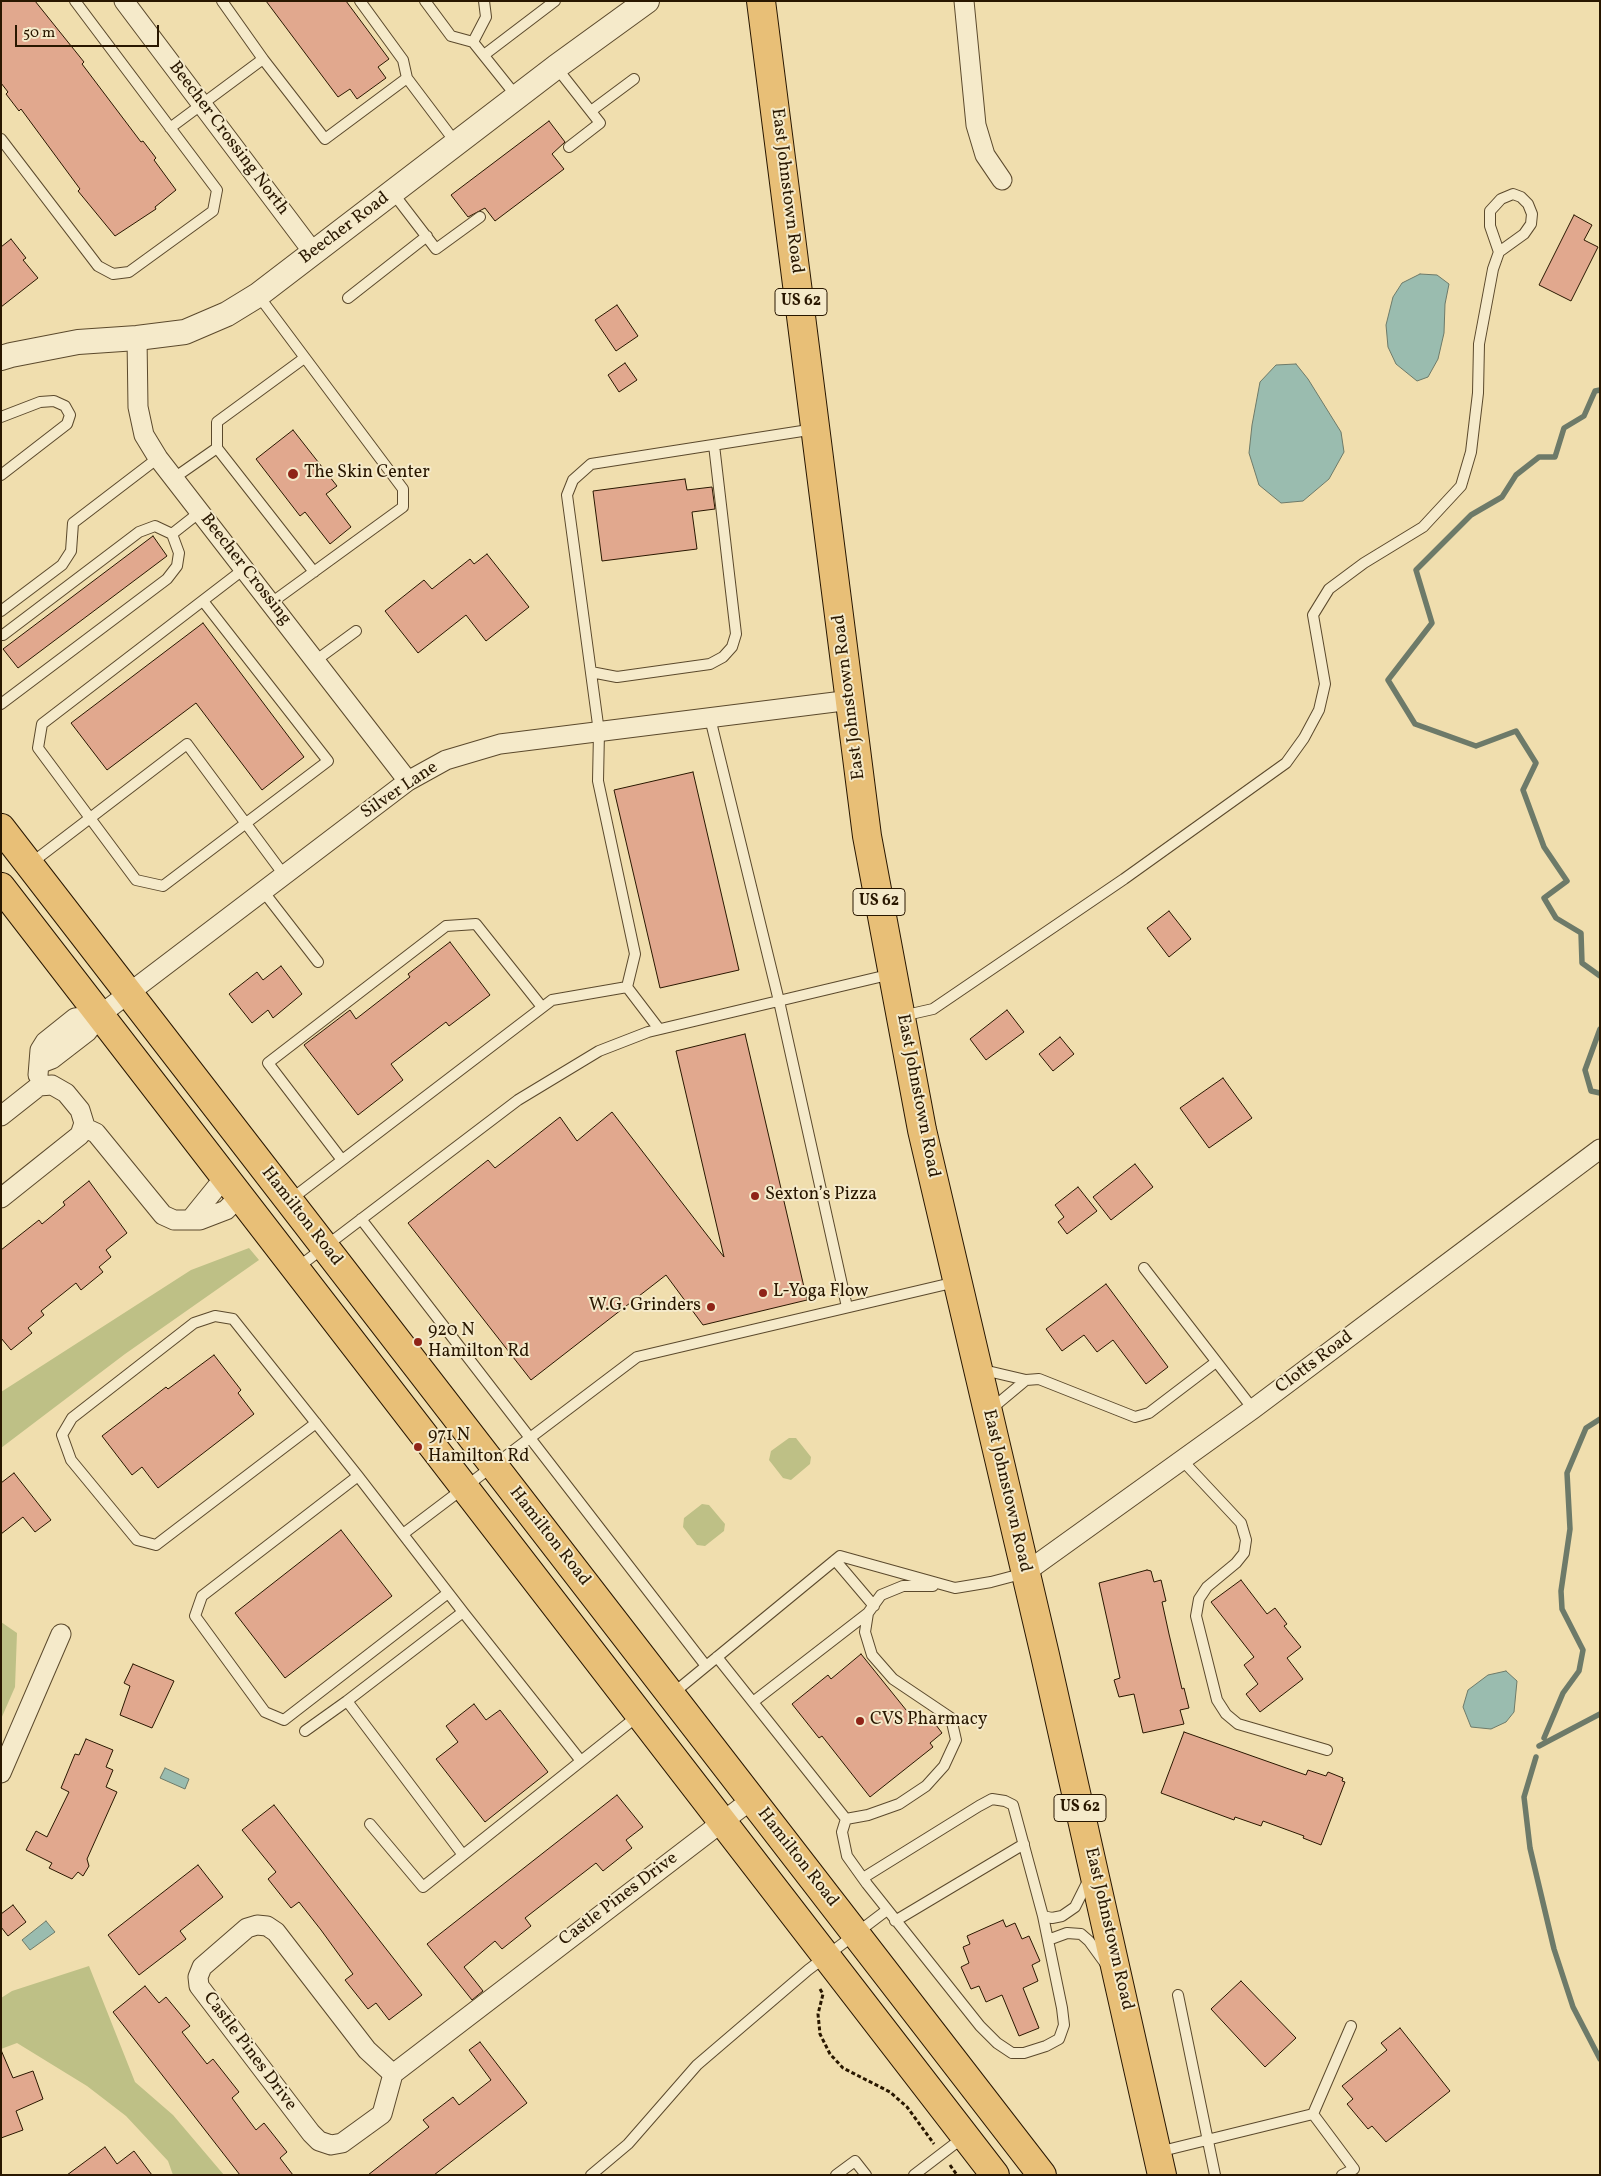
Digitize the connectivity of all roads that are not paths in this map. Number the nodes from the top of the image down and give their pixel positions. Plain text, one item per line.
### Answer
1 (75, 1) edge
2 (124, 1) edge
3 (222, 1) edge
4 (360, 1) edge
5 (424, 1) edge
6 (484, 1) edge
7 (555, 1) edge
8 (647, 1) edge
9 (761, 1) edge
10 (964, 1) edge
11 (474, 42) junction
12 (484, 55) junction
13 (263, 59) junction
14 (556, 68) junction
15 (407, 78) junction
16 (634, 79) dead end
17 (518, 98) junction
18 (202, 104) junction
19 (591, 111) junction
20 (170, 128) junction
21 (1, 139) edge
22 (457, 144) junction
23 (570, 147) dead end
24 (1002, 180) dead end
25 (393, 193) junction
26 (480, 217) dead end
27 (426, 236) junction
28 (313, 252) junction
29 (1499, 252) junction
30 (258, 295) junction
31 (348, 298) dead end
32 (138, 338) junction
33 (1, 358) edge
34 (303, 359) junction
35 (1, 417) edge
36 (817, 428) junction
37 (714, 445) junction
38 (217, 448) junction
39 (158, 458) junction
40 (1, 475) edge
41 (174, 478) junction
42 (200, 512) junction
43 (172, 534) junction
44 (244, 569) junction
45 (314, 572) junction
46 (203, 601) junction
47 (271, 603) junction
48 (1, 611) edge
49 (356, 631) dead end
50 (3, 635) dead end
51 (315, 661) junction
52 (591, 672) junction
53 (851, 700) junction
54 (1, 704) edge
55 (710, 718) junction
56 (599, 732) junction
57 (408, 781) junction
58 (90, 818) junction
59 (246, 824) junction
60 (1, 828) edge
61 (29, 864) junction
62 (284, 876) junction
63 (1, 887) edge
64 (263, 891) junction
65 (318, 962) dead end
66 (893, 974) junction
67 (627, 987) junction
68 (129, 993) junction
69 (779, 1001) junction
70 (542, 1007) junction
71 (100, 1015) junction
72 (901, 1016) junction
73 (659, 1030) junction
74 (39, 1086) junction
75 (1, 1116) edge
76 (83, 1127) junction
77 (1600, 1149) edge
78 (342, 1160) junction
79 (232, 1187) junction
80 (1, 1198) edge
81 (289, 1201) junction
82 (361, 1218) junction
83 (325, 1247) junction
84 (1144, 1268) dead end
85 (295, 1270) junction
86 (957, 1282) junction
87 (847, 1307) junction
88 (1216, 1362) junction
89 (978, 1369) junction
90 (1026, 1380) junction
91 (1253, 1409) junction
92 (987, 1412) junction
93 (316, 1423) junction
94 (528, 1438) junction
95 (1182, 1460) junction
96 (493, 1464) junction
97 (358, 1476) junction
98 (464, 1486) junction
99 (403, 1534) junction
100 (835, 1560) junction
101 (1026, 1572) junction
102 (943, 1585) junction
103 (448, 1593) junction
104 (871, 1610) junction
105 (463, 1612) junction
106 (61, 1634) dead end
107 (717, 1656) junction
108 (706, 1666) junction
109 (671, 1695) junction
110 (347, 1701) junction
111 (753, 1702) junction
112 (640, 1715) junction
113 (305, 1731) dead end
114 (1327, 1750) dead end
115 (581, 1761) junction
116 (1, 1773) edge
117 (752, 1800) junction
118 (846, 1819) junction
119 (722, 1821) junction
120 (370, 1824) dead end
121 (1024, 1844) junction
122 (464, 1855) junction
123 (1094, 1866) junction
124 (863, 1878) junction
125 (887, 1910) junction
126 (1043, 1916) junction
127 (895, 1921) junction
128 (856, 1934) junction
129 (1048, 1940) junction
130 (826, 1956) junction
131 (1121, 1986) junction
132 (1178, 1995) dead end
133 (1351, 2026) dead end
134 (393, 2074) junction
135 (1313, 2114) junction
136 (965, 2136) junction
137 (1208, 2138) junction
138 (1156, 2162) edge
139 (591, 2175) edge
140 (836, 2175) edge
141 (866, 2175) edge
142 (914, 2175) edge
143 (995, 2175) edge
144 (1042, 2175) edge
145 (1215, 2175) edge
146 (1342, 2175) edge

1 - 20 lane
2 - 18 street, Beecher Crossing North
3 - 13 lane
4 - 15 lane
5 - 11 lane
6 - 11 lane
7 - 12 lane
8 - 14 street, Beecher Road
9 - 36 main road, East Johnstown Road / US 62
10 - 24 street
11 - 12 lane
12 - 17 lane
13 - 15 lane
13 - 18 lane
14 - 17 street, Beecher Road
14 - 19 lane
15 - 22 lane
16 - 19 lane
17 - 22 street, Beecher Road
18 - 20 lane
18 - 28 street, Beecher Crossing North
19 - 23 lane
20 - 21 lane
22 - 25 street, Beecher Road
25 - 27 lane
25 - 28 street, Beecher Road
26 - 27 lane
27 - 31 lane
28 - 30 street, Beecher Road
29 - 29 lane
29 - 72 lane
30 - 32 street, Beecher Road
30 - 34 lane
32 - 33 street, Beecher Road
32 - 39 street, Beecher Crossing
34 - 38 lane
34 - 45 lane
35 - 40 lane
36 - 37 lane
36 - 53 main road, East Johnstown Road / US 62
37 - 52 lane
37 - 52 lane
38 - 41 lane
38 - 45 lane
39 - 41 street, Beecher Crossing
39 - 48 lane
41 - 42 street, Beecher Crossing
42 - 43 lane
42 - 44 street, Beecher Crossing
43 - 50 lane
43 - 54 lane
44 - 46 lane
44 - 47 street, Beecher Crossing
45 - 47 lane
46 - 58 lane
46 - 59 lane
47 - 51 street, Beecher Crossing
49 - 51 lane
51 - 57 street, Beecher Crossing
52 - 56 lane
53 - 55 street, Silver Lane
53 - 66 main road, East Johnstown Road / US 62
55 - 56 street, Silver Lane
55 - 69 lane
56 - 57 street, Silver Lane
56 - 67 lane
57 - 62 street, Silver Lane
58 - 59 lane
58 - 59 lane
58 - 61 lane
59 - 62 lane
60 - 61 main road, Hamilton Road
61 - 68 main road, Hamilton Road
62 - 64 street, Silver Lane
63 - 71 main road, Hamilton Road
64 - 65 lane
64 - 68 street, Silver Lane
66 - 69 lane
66 - 72 main road, East Johnstown Road / US 62
67 - 70 lane
67 - 73 lane
68 - 71 street, Silver Lane
68 - 81 main road, Hamilton Road
69 - 73 lane
69 - 87 lane
70 - 78 lane
70 - 78 lane
71 - 74 street
71 - 79 main road, Hamilton Road
72 - 86 main road, East Johnstown Road / US 62
73 - 82 lane
74 - 75 street
74 - 76 street
76 - 79 street
76 - 80 street
77 - 91 street, Clotts Road
78 - 81 lane
79 - 85 main road, Hamilton Road
81 - 83 main road, Hamilton Road
82 - 83 lane
82 - 94 lane
83 - 85 lane
83 - 96 main road, Hamilton Road
84 - 88 lane
85 - 98 main road, Hamilton Road
86 - 87 lane
86 - 89 main road, East Johnstown Road / US 62
87 - 94 lane
88 - 90 lane
88 - 91 lane
89 - 90 lane
89 - 92 main road, East Johnstown Road / US 62
90 - 92 lane
91 - 95 street, Clotts Road
92 - 101 main road, East Johnstown Road / US 62
93 - 93 lane
93 - 97 lane
94 - 96 lane
94 - 108 lane
95 - 101 street, Clotts Road
95 - 114 lane
96 - 98 lane
96 - 109 main road, Hamilton Road
97 - 99 lane
97 - 103 lane
98 - 99 lane
98 - 112 main road, Hamilton Road
99 - 103 lane
100 - 102 lane
100 - 104 lane
100 - 107 lane
101 - 102 lane
101 - 123 main road, East Johnstown Road / US 62
102 - 104 lane
103 - 105 lane
104 - 111 lane
104 - 118 lane
105 - 110 lane
105 - 115 lane
106 - 116 street
107 - 108 lane
107 - 111 lane
108 - 109 lane
109 - 117 main road, Hamilton Road
110 - 113 lane
110 - 122 lane
111 - 118 lane
112 - 115 lane
112 - 119 main road, Hamilton Road
115 - 122 lane
117 - 119 street, Castle Pines Drive
117 - 128 main road, Hamilton Road
118 - 124 lane
119 - 130 main road, Hamilton Road
119 - 134 street, Castle Pines Drive
120 - 122 lane
121 - 124 lane
121 - 126 lane
121 - 127 lane
123 - 126 lane
123 - 131 main road, East Johnstown Road / US 62
124 - 125 lane
125 - 127 lane
125 - 128 lane
126 - 129 lane
127 - 129 lane
128 - 130 lane
128 - 144 main road, Hamilton Road
129 - 131 lane
130 - 136 main road, Hamilton Road
130 - 139 lane
131 - 138 main road, East Johnstown Road / US 62
132 - 137 lane
133 - 135 lane
134 - 134 street, Castle Pines Drive
135 - 137 lane
135 - 146 lane
136 - 142 lane
136 - 143 main road, Hamilton Road
137 - 138 lane
137 - 145 lane
140 - 141 lane

